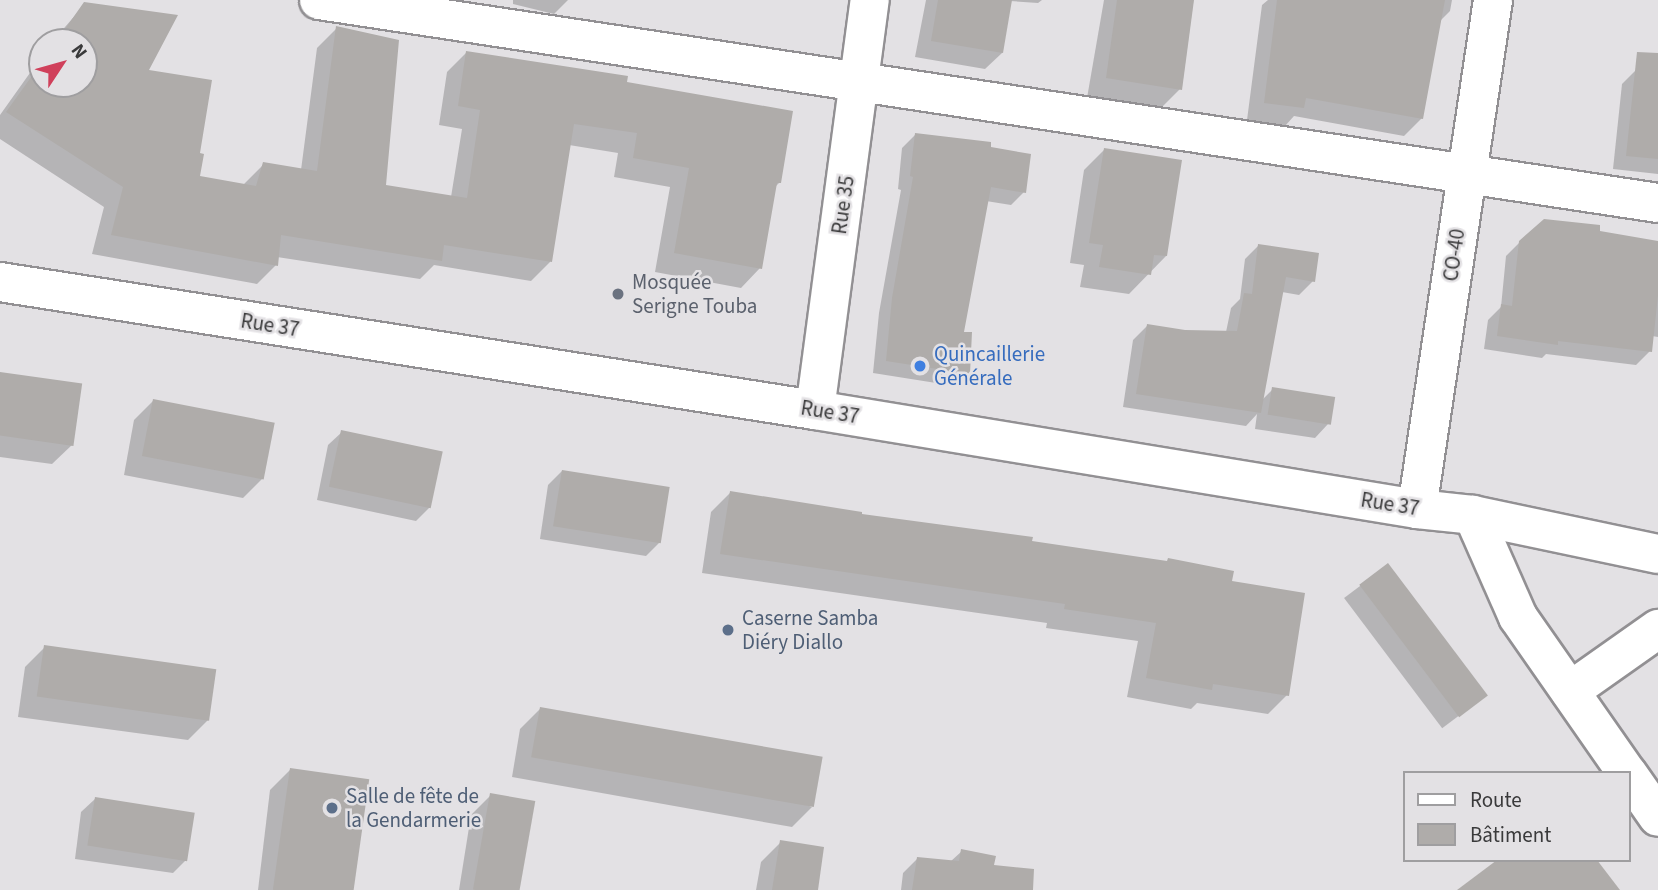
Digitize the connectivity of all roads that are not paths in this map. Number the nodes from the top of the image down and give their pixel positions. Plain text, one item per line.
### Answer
1 (319, 0) edge
2 (870, 0) edge
3 (1493, 0) edge
4 (860, 82) junction
5 (1466, 174) junction
6 (1658, 203) edge
7 (0, 282) edge
8 (815, 410) junction
9 (1417, 509) junction
10 (1472, 515) junction
11 (1658, 554) edge
12 (1658, 629) edge
13 (1570, 691) junction
14 (1626, 771) edge
15 (1630, 777) edge
16 (1658, 817) edge

1 - 4 street
2 - 4 street, Rue 35
3 - 5 street, CO-40
4 - 5 street
4 - 8 street, Rue 35
5 - 6 street
5 - 9 street, CO-40
7 - 8 street, Rue 37
8 - 9 street, Rue 37
9 - 10 street, Rue 37
10 - 11 street, Rue 37
10 - 13 street
12 - 13 street
13 - 14 street
15 - 16 street

